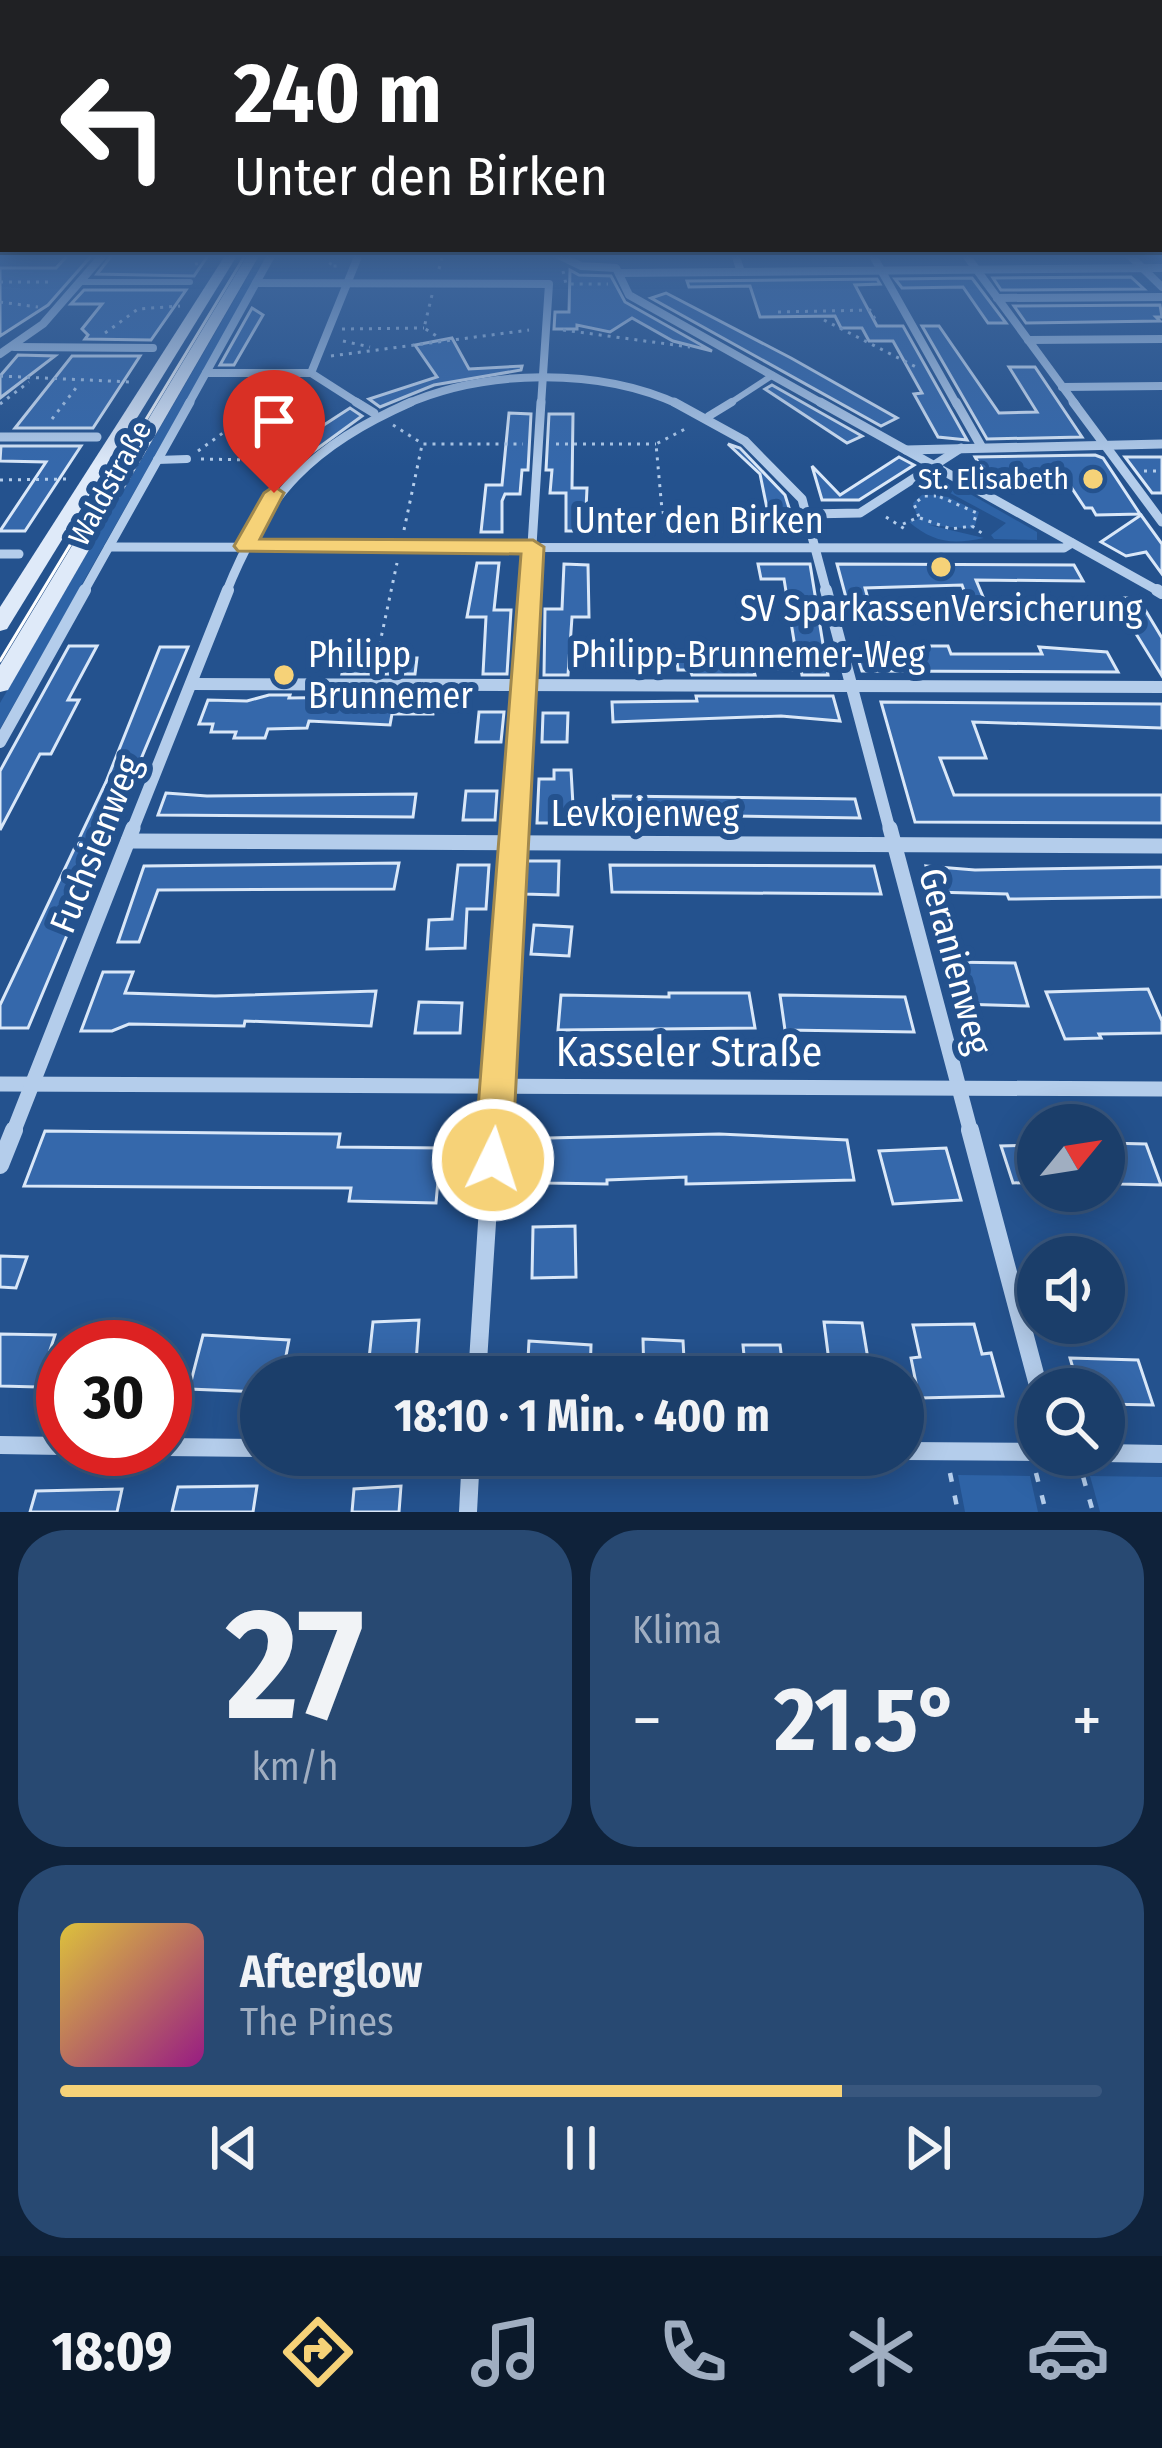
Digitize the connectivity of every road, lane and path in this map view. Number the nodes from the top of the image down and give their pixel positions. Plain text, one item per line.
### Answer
1 (38, 325) edge
2 (112, 325) edge
3 (188, 325) edge
4 (212, 325) edge
5 (233, 325) edge
6 (329, 325) edge
7 (425, 325) edge
8 (551, 325) edge
9 (681, 325) edge
10 (831, 325) edge
11 (912, 325) edge
12 (1017, 325) edge
13 (328, 328) junction
14 (424, 328) junction
15 (439, 338) dead end
16 (1162, 339) edge
17 (1028, 340) junction
18 (344, 341) dead end
19 (13, 346) junction
20 (370, 346) dead end
21 (94, 348) junction
22 (153, 348) dead end
23 (0, 354) edge
24 (938, 369) junction
25 (206, 373) junction
26 (310, 373) junction
27 (773, 375) junction
28 (0, 376) edge
29 (543, 379) junction
30 (30, 380) junction
31 (80, 382) junction
32 (138, 382) dead end
33 (1162, 386) edge
34 (1062, 387) junction
35 (335, 388) junction
36 (0, 404) edge
37 (374, 413) junction
38 (709, 416) junction
39 (0, 437) edge
40 (39, 437) junction
41 (97, 437) dead end
42 (1162, 444) edge
43 (1105, 445) junction
44 (963, 446) junction
45 (981, 446) junction
46 (906, 450) junction
47 (187, 459) junction
48 (157, 460) junction
49 (933, 465) junction
50 (295, 470) junction
51 (920, 474) junction
52 (76, 479) dead end
53 (0, 480) edge
54 (938, 496) junction
55 (808, 514) junction
56 (919, 517) junction
57 (1162, 522) edge
58 (900, 526) dead end
59 (972, 526) junction
60 (1072, 543) junction
61 (245, 546) junction
62 (109, 547) junction
63 (400, 547) junction
64 (533, 547) junction
65 (665, 547) junction
66 (816, 547) junction
67 (994, 548) junction
68 (0, 554) edge
69 (19, 554) dead end
70 (1162, 593) edge
71 (0, 624) edge
72 (852, 683) junction
73 (0, 684) edge
74 (190, 684) junction
75 (371, 684) junction
76 (524, 685) junction
77 (1162, 687) edge
78 (0, 742) edge
79 (128, 841) junction
80 (514, 843) junction
81 (895, 845) junction
82 (1162, 845) edge
83 (0, 1084) edge
84 (32, 1084) junction
85 (498, 1086) junction
86 (958, 1088) junction
87 (1162, 1089) edge
88 (0, 1165) edge
89 (479, 1356) edge
90 (1033, 1368) edge
91 (0, 1445) edge
92 (36, 1446) edge
93 (192, 1447) edge
94 (240, 1448) edge
95 (924, 1451) edge
96 (946, 1451) junction
97 (1017, 1452) edge
98 (1125, 1453) edge
99 (1162, 1454) edge
100 (470, 1476) edge
101 (1039, 1476) edge
102 (1083, 1476) edge
103 (468, 1512) edge
104 (958, 1512) edge
105 (1046, 1512) edge
106 (1093, 1512) edge

1 - 19 street
2 - 21 path
3 - 71 main road, Waldstraße
4 - 73 main road, Waldstraße
5 - 25 street, Waldstraße
6 - 13 street
7 - 14 path
8 - 29 street
9 - 27 street
10 - 24 path
11 - 24 street
12 - 17 street
13 - 14 path
13 - 26 street
14 - 15 path
16 - 17 street
17 - 34 street
18 - 20 path
19 - 21 street
19 - 23 street
21 - 22 street
24 - 45 street
25 - 26 street
25 - 48 street, Waldstraße
26 - 35 street
27 - 38 lane
27 - 46 street
28 - 30 path
29 - 37 street, Fuchsienweg
29 - 38 street, Fuchsienweg
29 - 64 street
30 - 31 path
30 - 36 path
31 - 32 path
31 - 40 path
33 - 34 street
34 - 43 street
35 - 37 street
35 - 47 path
37 - 50 street, Fuchsienweg
37 - 63 path
38 - 55 street, Fuchsienweg
38 - 65 path
39 - 40 street
40 - 41 street
42 - 43 street
43 - 45 street
43 - 57 street
44 - 45 street
44 - 46 street
44 - 49 street
46 - 49 street
47 - 48 lane
47 - 50 path
48 - 62 street, Waldstraße
49 - 51 street
49 - 60 street
50 - 61 street, Fuchsienweg
51 - 54 path
51 - 55 street
52 - 53 path
54 - 56 path
54 - 59 path
55 - 66 street, Geranienweg
56 - 58 path
56 - 59 path
59 - 67 path
60 - 67 street, Unter den Birken
60 - 70 street
61 - 62 street, Unter den Birken
61 - 63 street, Unter den Birken
61 - 74 street, Fuchsienweg
62 - 78 street, Waldstraße
63 - 64 street, Unter den Birken
63 - 75 path
64 - 65 street, Unter den Birken
64 - 76 street
65 - 66 street, Unter den Birken
66 - 67 street, Unter den Birken
66 - 72 street, Geranienweg
68 - 69 street
72 - 76 street, Philipp-Brunnemer-Weg
72 - 77 street, Philipp-Brunnemer-Weg
72 - 81 street, Geranienweg
74 - 75 street, Philipp-Brunnemer-Weg
74 - 79 street, Fuchsienweg
75 - 76 street, Philipp-Brunnemer-Weg
76 - 80 street
79 - 80 street, Levkojenweg
79 - 84 street, Fuchsienweg
80 - 81 street, Levkojenweg
80 - 85 street
81 - 82 street, Levkojenweg
81 - 86 street, Geranienweg
83 - 84 street, Kasseler Straße
84 - 85 street, Kasseler Straße
84 - 88 street, Fuchsienweg
85 - 86 street, Kasseler Straße
85 - 89 street
86 - 87 street, Kasseler Straße
86 - 90 street, Geranienweg
91 - 92 street
93 - 94 street
95 - 96 street
96 - 97 street
96 - 104 path
98 - 99 street
100 - 103 street
101 - 105 path
102 - 106 path

